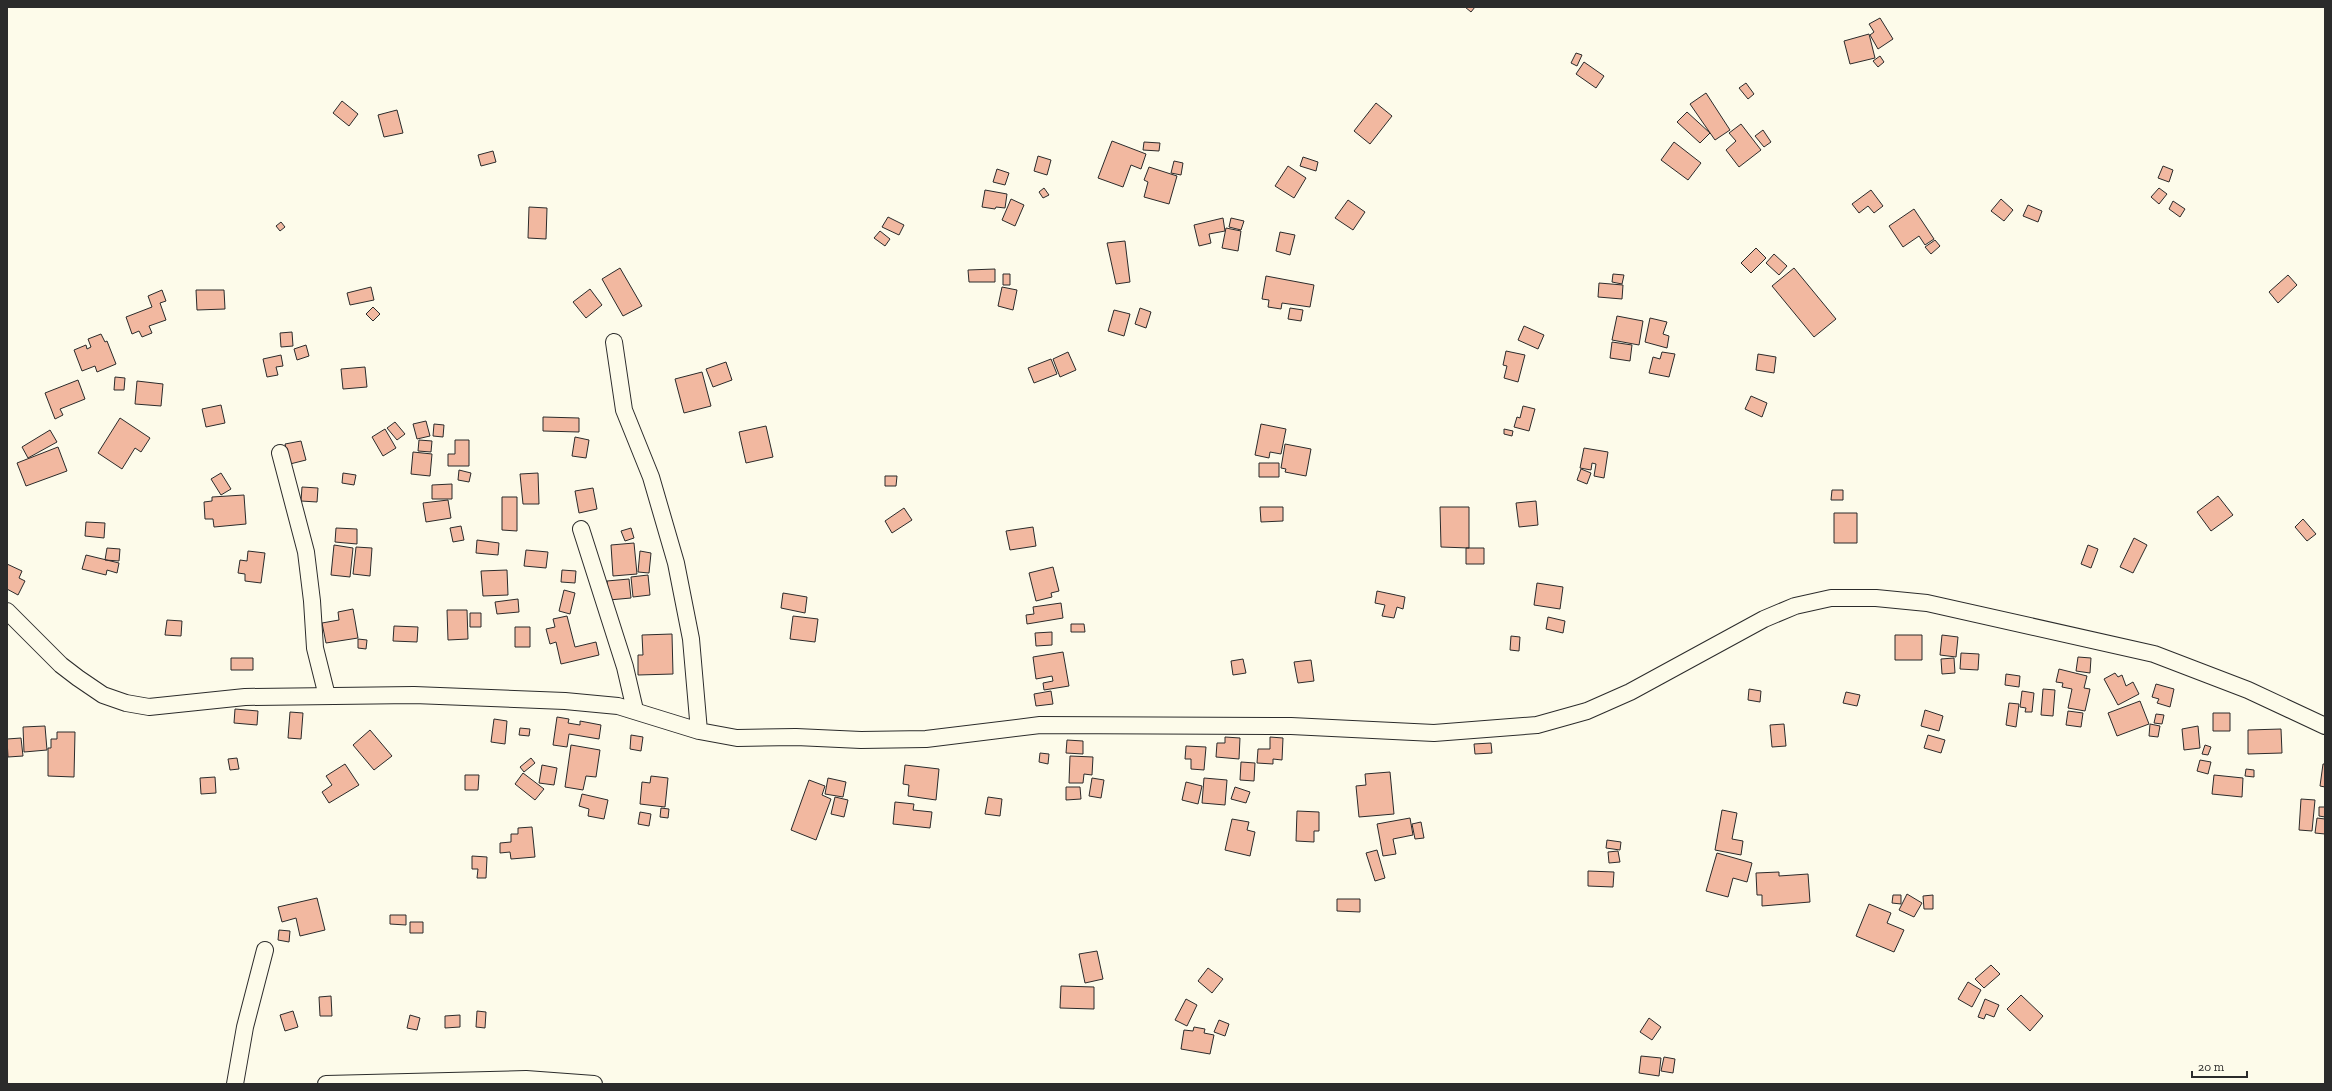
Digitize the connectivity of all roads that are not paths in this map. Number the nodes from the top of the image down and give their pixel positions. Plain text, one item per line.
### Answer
1 (614, 342) dead end
2 (280, 453) dead end
3 (581, 529) dead end
4 (7, 611) edge
5 (327, 696) junction
6 (635, 710) junction
7 (2325, 726) edge
8 (699, 732) junction
9 (265, 950) dead end
10 (235, 1084) edge
11 (326, 1084) edge
12 (594, 1084) edge

1 - 8 street
2 - 5 street
3 - 6 street
4 - 5 street
5 - 6 street
6 - 8 street
7 - 8 street
9 - 10 street
11 - 12 street

